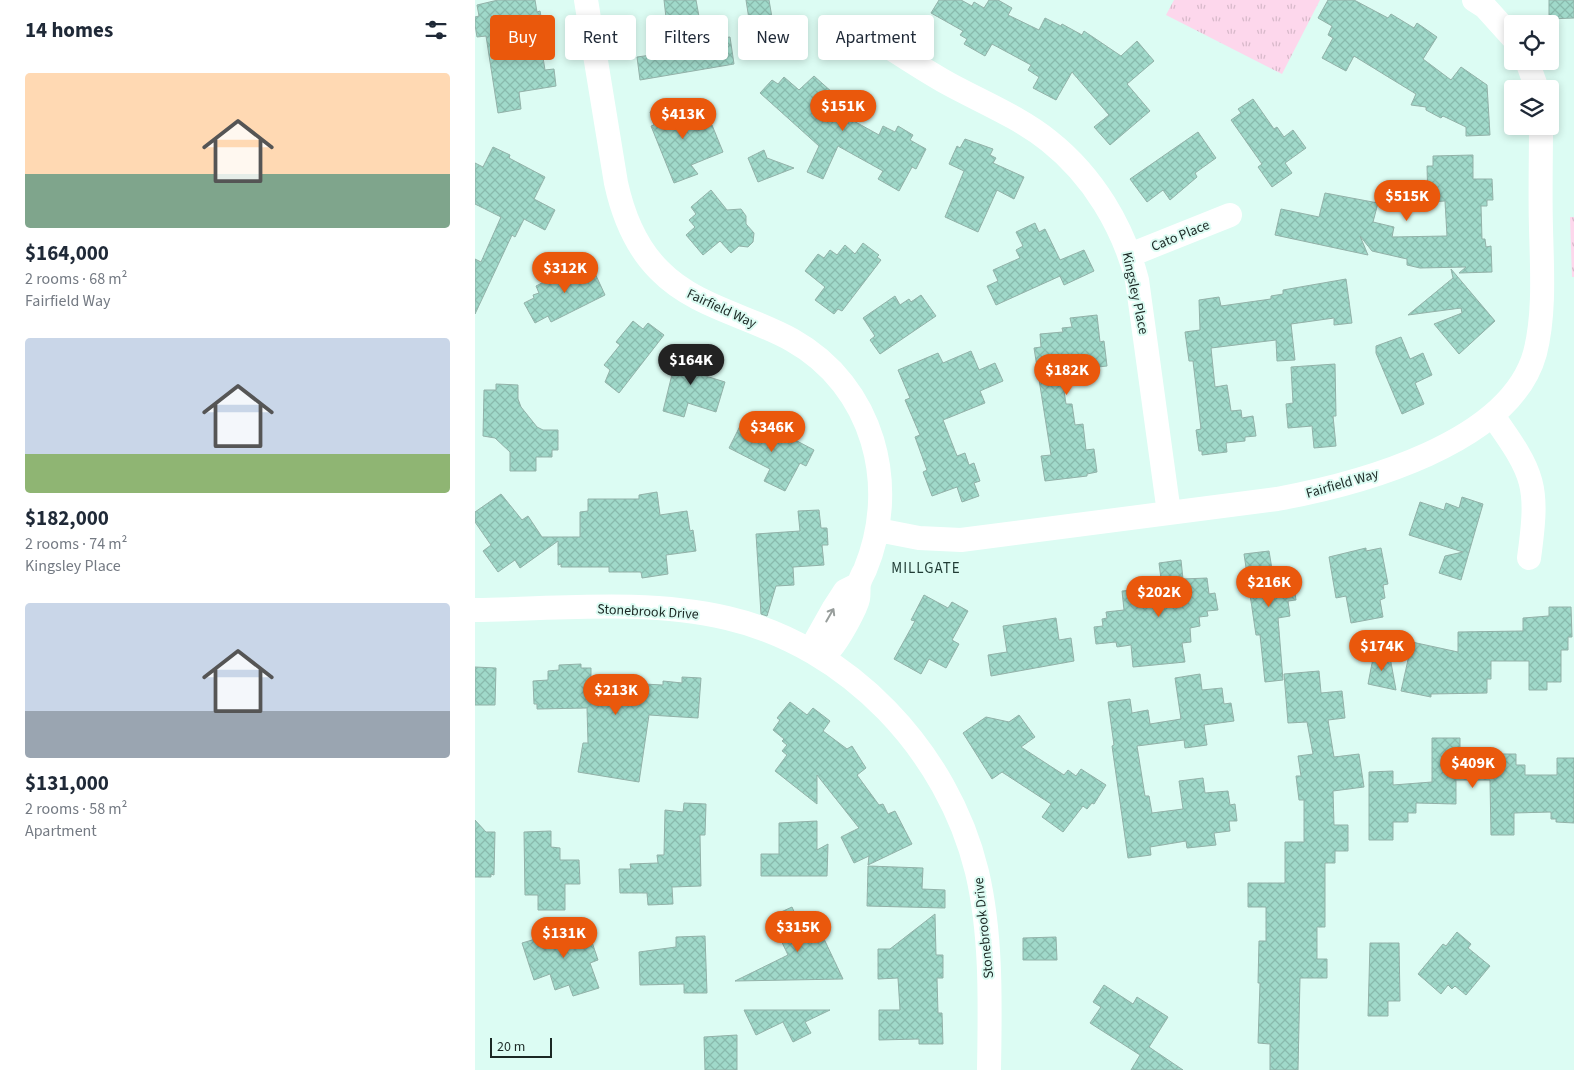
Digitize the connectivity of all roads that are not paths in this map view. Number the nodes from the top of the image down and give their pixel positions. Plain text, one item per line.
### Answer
1 (586, 0) edge
2 (1474, 0) edge
3 (1504, 26) edge
4 (910, 60) edge
5 (1541, 135) edge
6 (1230, 215) dead end
7 (1130, 255) junction
8 (1493, 416) junction
9 (1169, 513) junction
10 (878, 530) junction
11 (1529, 558) dead end
12 (475, 610) edge
13 (817, 655) junction
14 (989, 1070) edge

1 - 10 street, Fairfield Way
2 - 3 street
4 - 7 street, Kingsley Place
5 - 8 street, Fairfield Way
6 - 7 street, Cato Place
7 - 9 street, Kingsley Place
8 - 9 street, Fairfield Way
8 - 11 street
9 - 10 street, Fairfield Way
10 - 13 street, Fairfield Way
12 - 13 street, Stonebrook Drive
13 - 14 street, Stonebrook Drive

